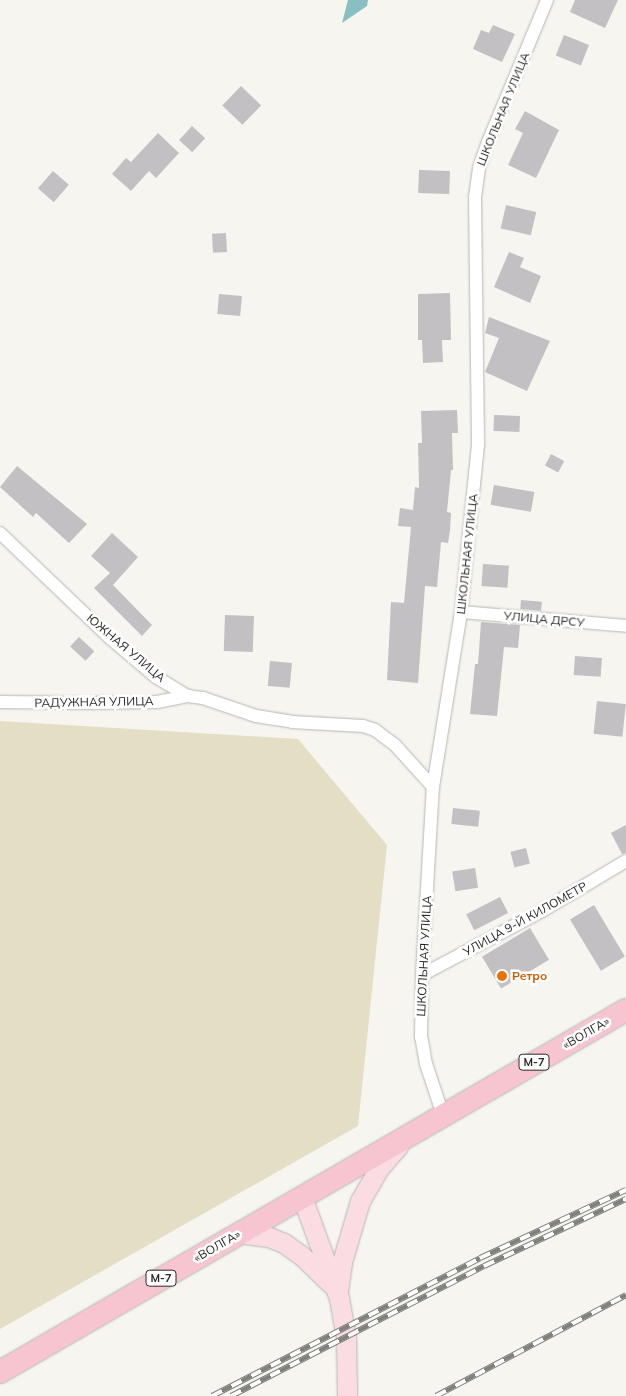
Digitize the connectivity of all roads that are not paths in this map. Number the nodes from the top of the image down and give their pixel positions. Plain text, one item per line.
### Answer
1 (547, 0) edge
2 (0, 533) edge
3 (461, 612) junction
4 (626, 626) edge
5 (188, 696) junction
6 (0, 702) edge
7 (433, 787) junction
8 (626, 861) edge
9 (422, 975) junction
10 (626, 1010) edge
11 (443, 1115) junction
12 (409, 1135) junction
13 (302, 1197) junction
14 (239, 1233) junction
15 (338, 1292) junction
16 (0, 1372) edge
17 (347, 1396) edge

1 - 3 street, ШКОЛЬНАЯ УЛИЦА
2 - 5 street, ЮЖНАЯ УЛИЦА
3 - 4 street, УЛИЦА ДРСУ
3 - 7 street, ШКОЛЬНАЯ УЛИЦА
5 - 6 street, РАДУЖНАЯ УЛИЦА
5 - 7 street, ЮЖНАЯ УЛИЦА
7 - 9 street, ШКОЛЬНАЯ УЛИЦА
8 - 9 street, УЛИЦА 9-Й КИЛОМЕТР
9 - 11 street, ШКОЛЬНАЯ УЛИЦА
10 - 11 highway, «ВОЛГА» / М-7
11 - 12 highway, М-7
12 - 13 highway, «ВОЛГА» / М-7
12 - 15 main road
13 - 14 highway, «ВОЛГА» / М-7
13 - 15 main road
14 - 15 main road
14 - 16 highway, «ВОЛГА» / М-7
15 - 17 main road

